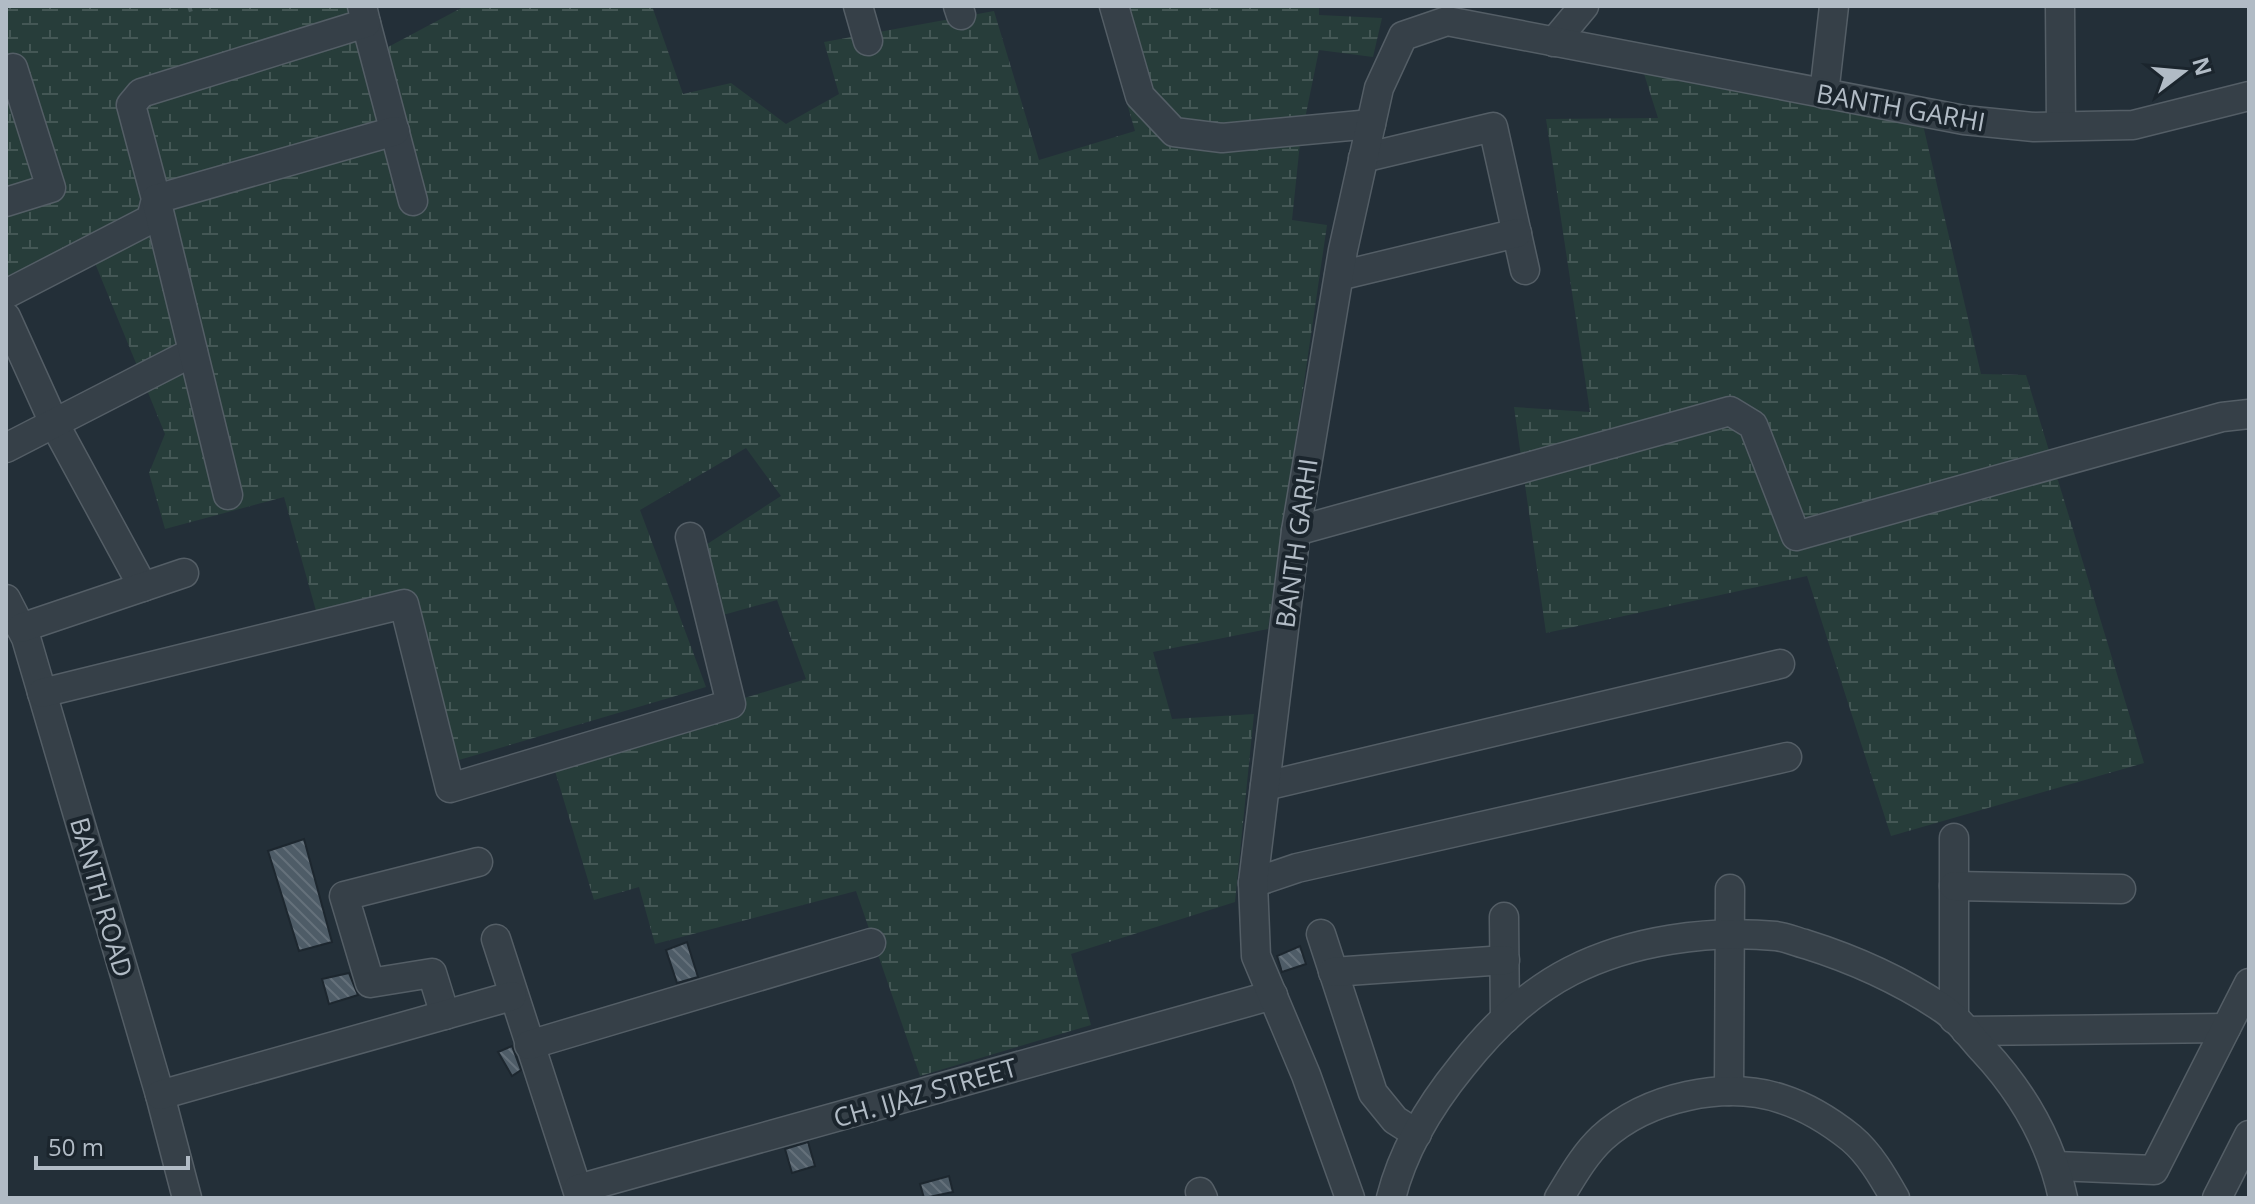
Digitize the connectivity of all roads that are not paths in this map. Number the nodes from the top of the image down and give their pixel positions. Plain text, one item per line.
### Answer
1 (858, 6) edge
2 (1114, 6) edge
3 (1584, 6) edge
4 (1834, 6) edge
5 (2060, 6) edge
6 (364, 14) edge
7 (868, 41) dead end
8 (1554, 42) junction
9 (13, 68) dead end
10 (1824, 94) junction
11 (2249, 96) edge
12 (16, 118) edge
13 (1371, 124) junction
14 (2061, 126) junction
15 (395, 131) junction
16 (1363, 158) junction
17 (156, 199) junction
18 (413, 201) dead end
19 (6, 202) edge
20 (1517, 233) junction
21 (1525, 270) dead end
22 (1339, 276) junction
23 (6, 294) edge
24 (6, 317) edge
25 (193, 352) junction
26 (2249, 414) edge
27 (54, 423) junction
28 (6, 448) edge
29 (228, 495) dead end
30 (1296, 531) junction
31 (690, 537) dead end
32 (184, 573) dead end
33 (143, 587) junction
34 (6, 599) edge
35 (18, 637) edge
36 (1780, 664) dead end
37 (42, 693) junction
38 (1787, 757) dead end
39 (1265, 786) junction
40 (1954, 838) dead end
41 (478, 862) dead end
42 (1253, 883) junction
43 (1954, 886) junction
44 (1730, 889) dead end
45 (2121, 889) dead end
46 (1504, 917) dead end
47 (1321, 934) dead end
48 (1731, 937) junction
49 (496, 939) dead end
50 (871, 943) dead end
51 (1505, 960) junction
52 (1333, 972) junction
53 (2249, 983) edge
54 (1273, 995) junction
55 (512, 996) junction
56 (445, 1015) junction
57 (1505, 1019) junction
58 (1960, 1025) junction
59 (2226, 1028) junction
60 (529, 1045) junction
61 (1729, 1091) junction
62 (160, 1095) junction
63 (1417, 1134) junction
64 (2249, 1135) edge
65 (2056, 1166) junction
66 (579, 1193) edge
67 (187, 1198) edge
68 (1350, 1198) edge
69 (1391, 1198) edge
70 (1559, 1198) edge
71 (1895, 1198) edge
72 (2063, 1198) edge
73 (2217, 1198) edge

1 - 7 street
2 - 13 street
3 - 8 street
4 - 10 street
5 - 14 street
6 - 15 street
6 - 17 street
8 - 10 street, BANTH GARHI
8 - 13 street, BANTH GARHI
9 - 12 street
10 - 14 street, BANTH GARHI
11 - 14 street, BANTH GARHI
12 - 19 street
13 - 16 street, BANTH GARHI
15 - 17 street
15 - 18 street
16 - 20 street
16 - 22 street, BANTH GARHI
17 - 23 street
17 - 25 street
20 - 21 street
20 - 22 street
22 - 30 street, BANTH GARHI
24 - 27 street
25 - 27 street
25 - 29 street
26 - 30 street
27 - 28 street
27 - 33 street
30 - 39 street, BANTH GARHI
31 - 37 street
32 - 33 street
33 - 35 street
34 - 35 street, BANTH ROAD
35 - 37 street, BANTH ROAD
36 - 39 street
37 - 62 street, BANTH ROAD
38 - 42 street
39 - 42 street, BANTH GARHI
40 - 43 street
41 - 56 street
42 - 54 street, BANTH GARHI
43 - 45 street
43 - 58 street
44 - 48 street
46 - 51 street
47 - 52 street
48 - 57 street
48 - 58 street
48 - 61 street
49 - 55 street
50 - 60 street
51 - 52 street
51 - 57 street
52 - 63 street
53 - 59 street
54 - 66 street, CH. IJAZ STREET
54 - 68 street, BANTH GARHI
55 - 56 street
55 - 60 street
56 - 62 street
57 - 63 street
58 - 59 street
58 - 65 street
59 - 65 street
60 - 66 street
61 - 70 street
61 - 71 street
62 - 67 street, BANTH ROAD
63 - 69 street
64 - 73 street
65 - 72 street

